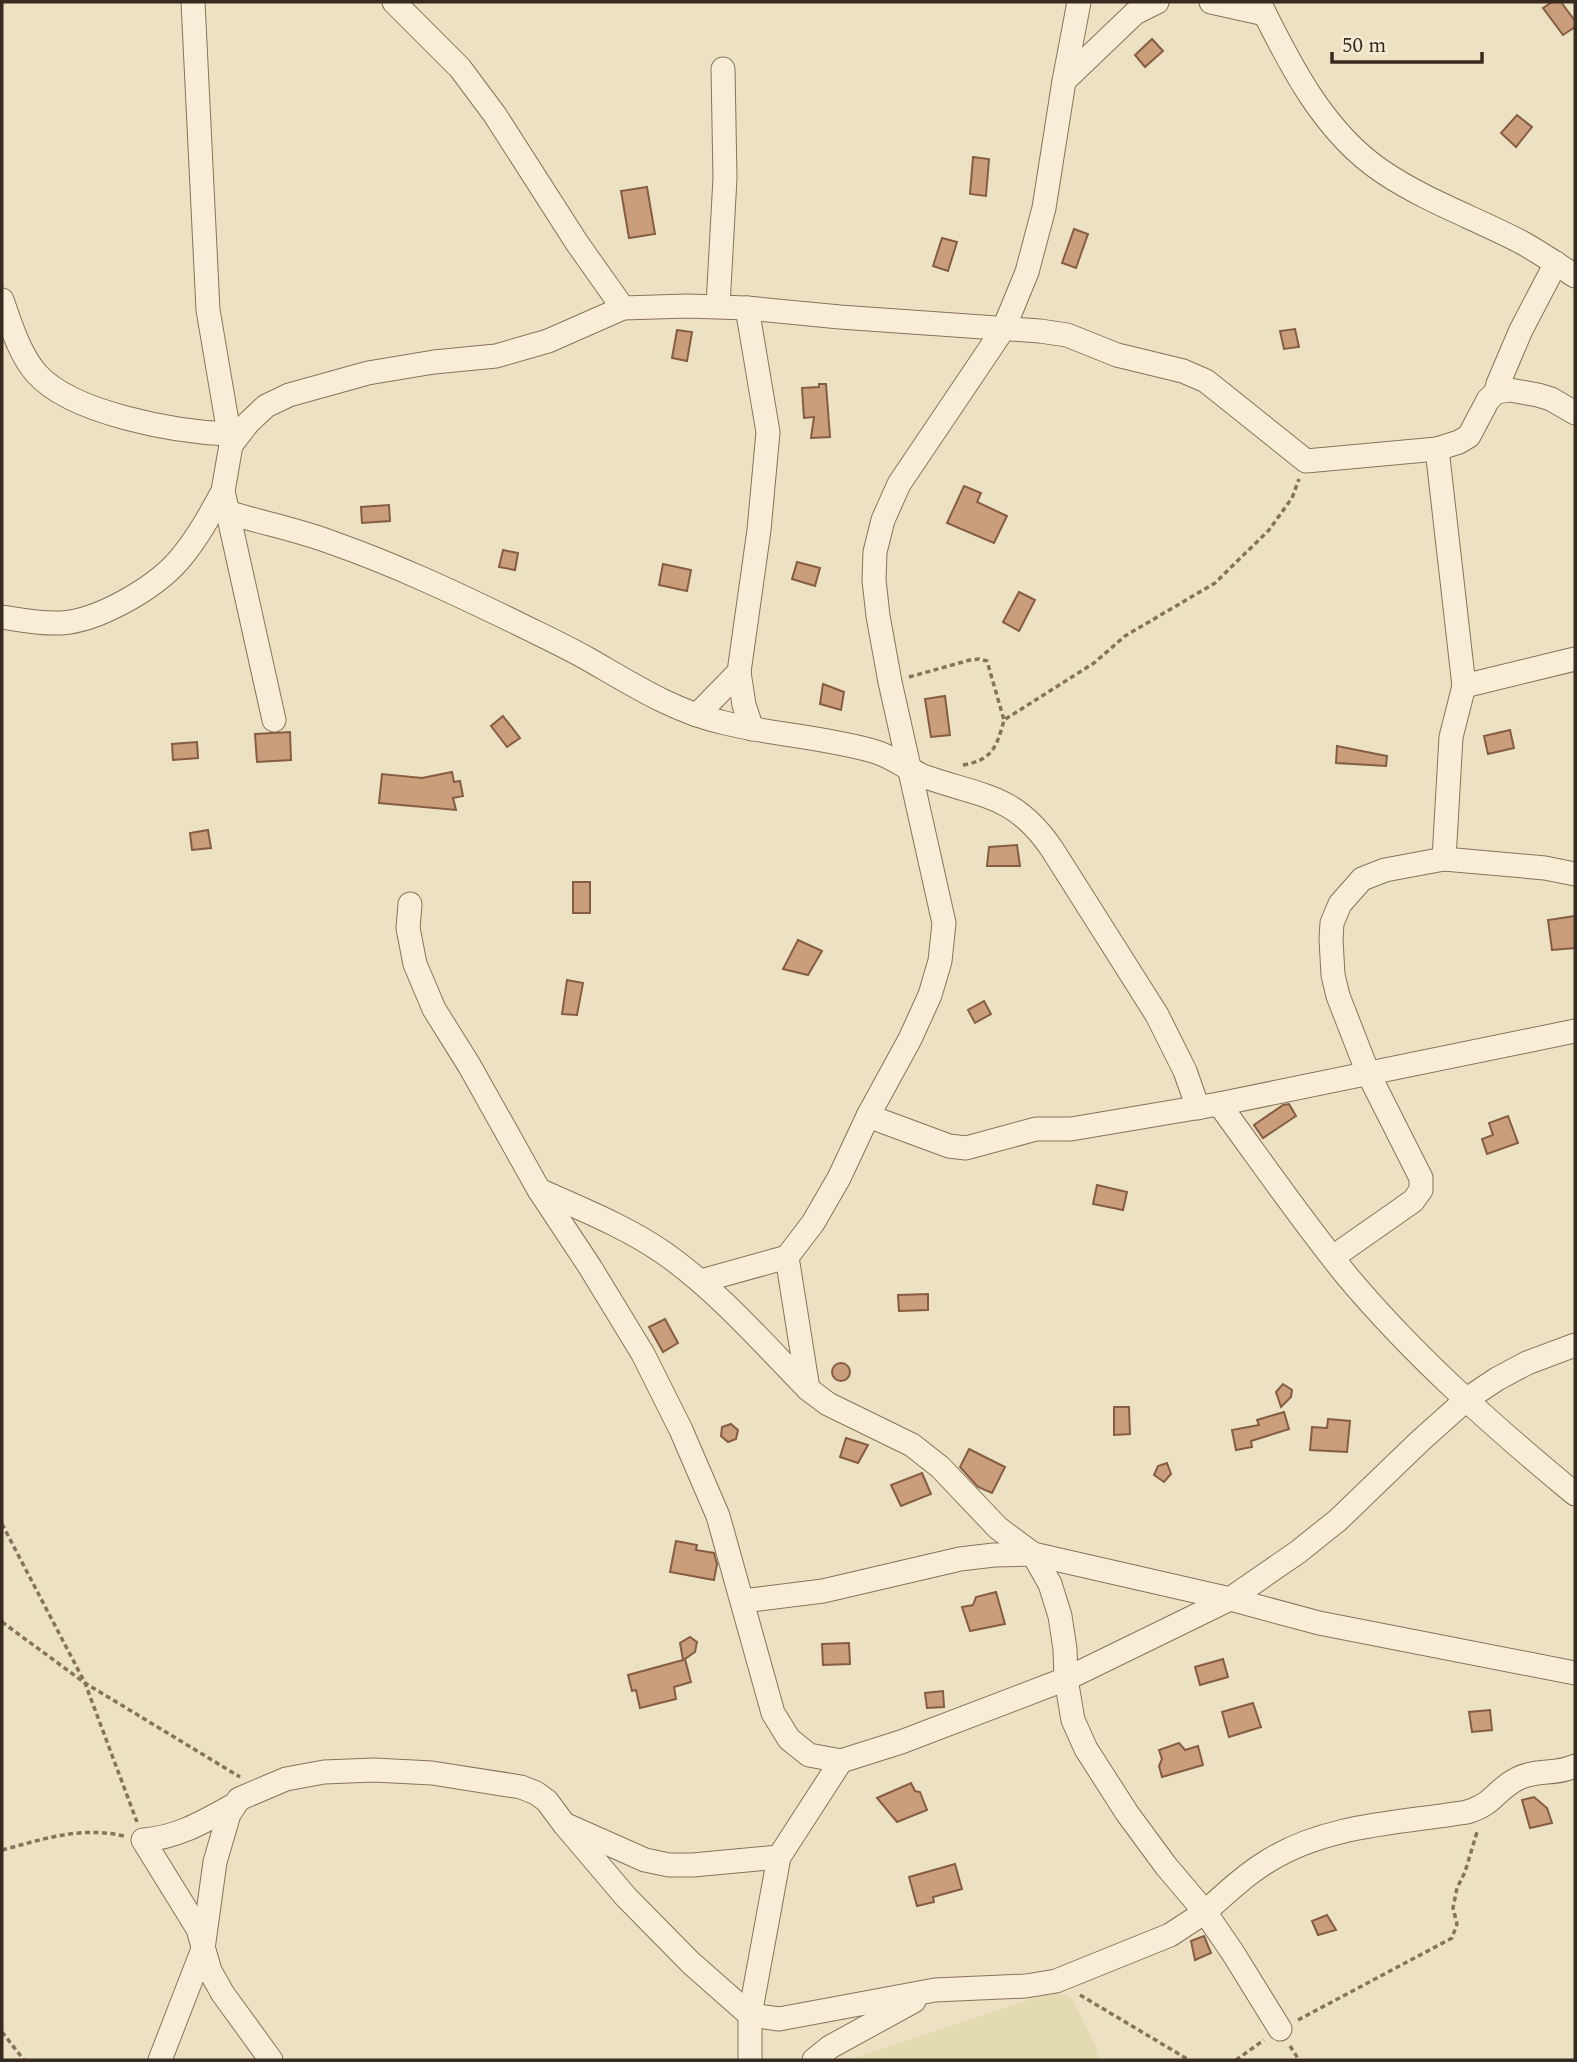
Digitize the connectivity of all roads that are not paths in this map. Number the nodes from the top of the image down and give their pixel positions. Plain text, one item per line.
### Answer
1 (193, 2) edge
2 (394, 2) edge
3 (1079, 2) edge
4 (1157, 2) edge
5 (1211, 2) edge
6 (1262, 8) edge
7 (723, 69) dead end
8 (1064, 81) junction
9 (1566, 270) edge
10 (2, 300) edge
11 (718, 306) junction
12 (623, 308) junction
13 (747, 308) junction
14 (1004, 328) junction
15 (1496, 392) junction
16 (1575, 413) edge
17 (230, 439) junction
18 (1437, 449) junction
19 (225, 502) junction
20 (2, 617) edge
21 (1575, 659) edge
22 (739, 672) junction
23 (1464, 686) junction
24 (697, 715) junction
25 (274, 720) dead end
26 (752, 729) junction
27 (915, 772) junction
28 (1444, 859) junction
29 (1575, 874) edge
30 (410, 904) dead end
31 (1575, 1031) edge
32 (1368, 1073) junction
33 (1208, 1106) junction
34 (868, 1116) junction
35 (539, 1190) junction
36 (787, 1257) junction
37 (1333, 1257) junction
38 (701, 1281) junction
39 (1575, 1345) edge
40 (808, 1390) junction
41 (1467, 1399) junction
42 (1575, 1494) edge
43 (1033, 1554) junction
44 (1230, 1599) junction
45 (743, 1601) junction
46 (1575, 1673) edge
47 (1066, 1679) junction
48 (841, 1761) junction
49 (1575, 1766) edge
50 (234, 1805) junction
51 (564, 1824) junction
52 (779, 1857) junction
53 (1205, 1912) junction
54 (203, 1949) junction
55 (935, 1990) junction
56 (750, 2015) junction
57 (1280, 2029) road end
58 (160, 2060) edge
59 (271, 2060) edge
60 (750, 2060) edge
61 (814, 2060) edge

1 - 17 street
2 - 12 street
3 - 8 street
4 - 8 street
5 - 6 street
6 - 9 street
7 - 11 street
8 - 14 street
9 - 15 street
10 - 17 street
11 - 12 street
11 - 13 street
12 - 17 street
13 - 14 street
13 - 22 street
14 - 18 street
14 - 27 street
15 - 16 street
15 - 18 street
17 - 19 street
18 - 23 street
19 - 20 street
19 - 24 street
19 - 25 street
21 - 23 street
22 - 24 street
22 - 26 street
23 - 28 street
24 - 26 street
26 - 27 street
27 - 33 street
27 - 34 street
28 - 29 street
28 - 32 street
30 - 35 street
31 - 32 street
32 - 33 street
32 - 37 street
33 - 34 street
33 - 37 street
34 - 36 street
35 - 38 street
35 - 45 street
36 - 38 street
36 - 40 street
37 - 41 street
38 - 40 street
39 - 41 street
40 - 43 street
41 - 42 street
41 - 44 street
43 - 44 street
43 - 45 street
43 - 47 street
44 - 46 street
44 - 47 street
45 - 48 street
47 - 48 street
47 - 53 street
48 - 52 street
49 - 53 street
50 - 51 street
50 - 54 street
50 - 54 street
51 - 52 street
51 - 56 street
52 - 56 street
53 - 55 street
53 - 57 street
54 - 58 street
54 - 59 street
55 - 56 street
55 - 61 street
56 - 60 street

